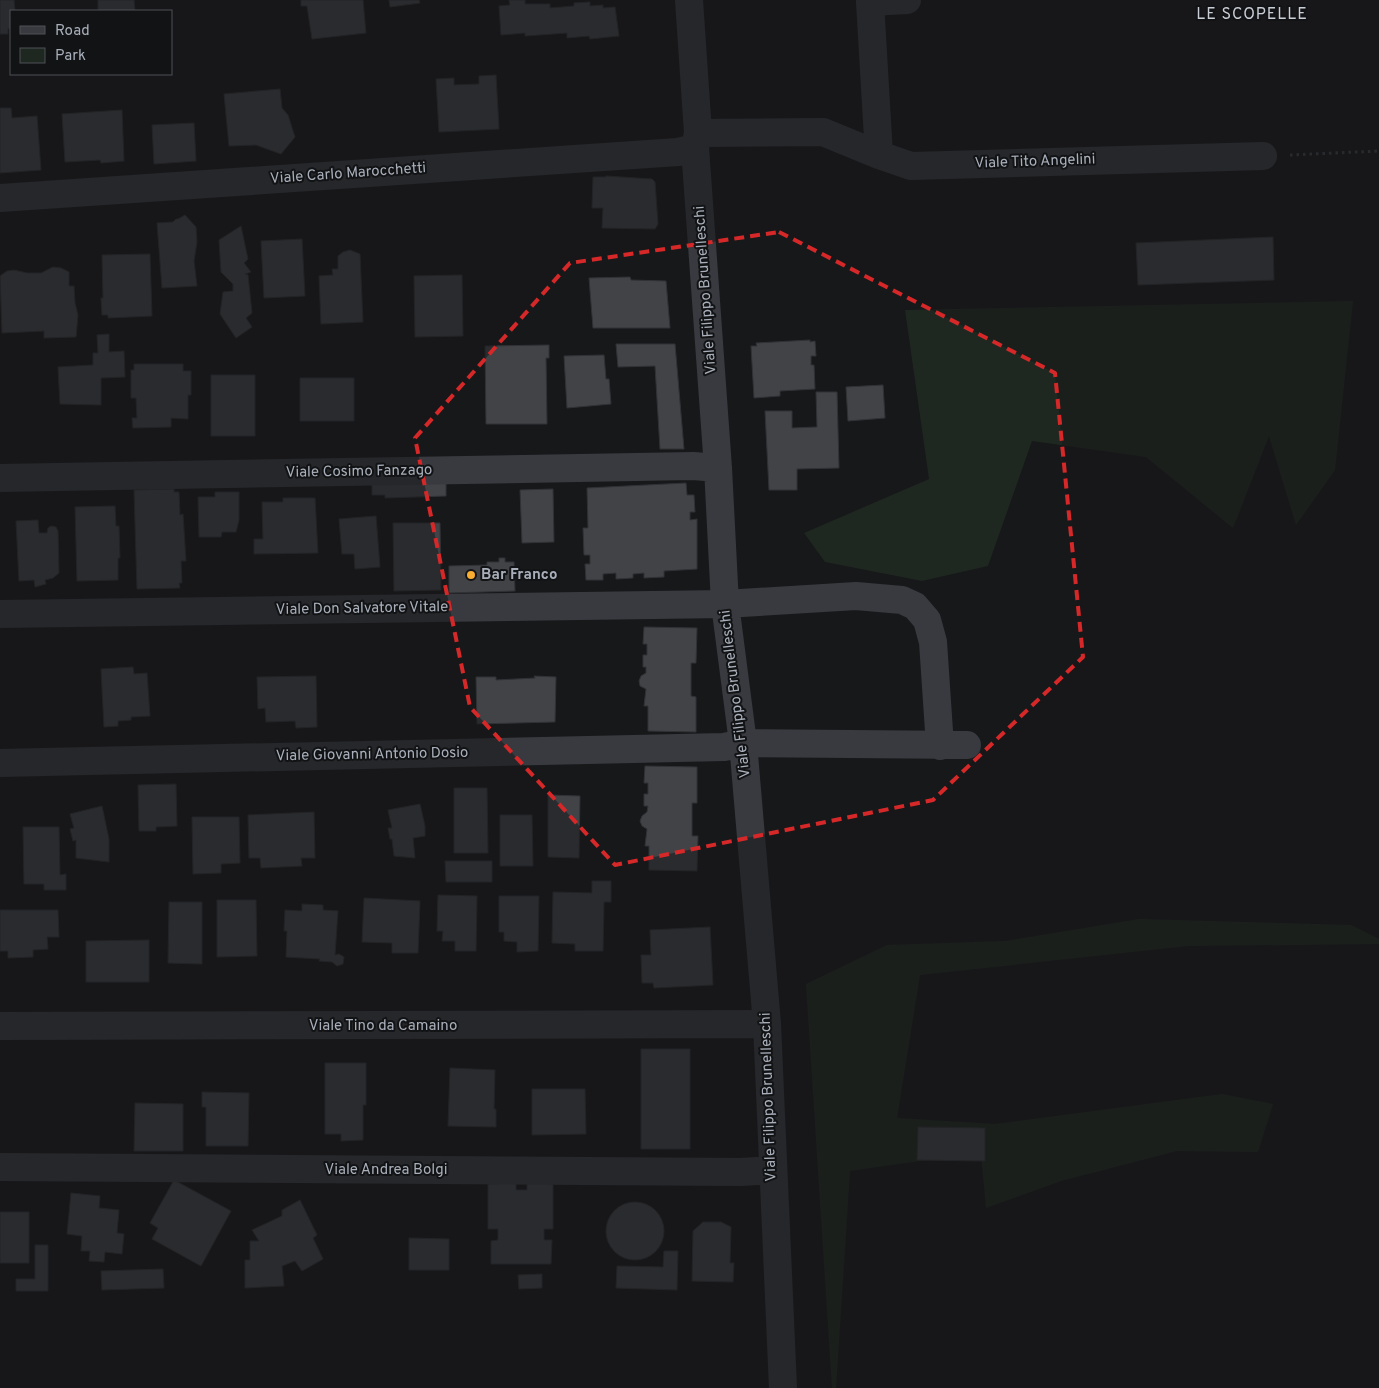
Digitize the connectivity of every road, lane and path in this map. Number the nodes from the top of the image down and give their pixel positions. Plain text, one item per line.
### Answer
1 (689, 0) edge
2 (907, 0) edge
3 (697, 141) junction
4 (1379, 151) edge
5 (879, 155) junction
6 (1262, 156) joint
7 (0, 198) edge
8 (718, 468) junction
9 (0, 478) edge
10 (725, 604) junction
11 (0, 614) edge
12 (743, 744) junction
13 (966, 745) dead end
14 (940, 746) junction
15 (0, 763) edge
16 (767, 1024) junction
17 (0, 1026) edge
18 (0, 1167) edge
19 (772, 1170) junction
20 (783, 1388) edge

1 - 3 street, Viale Filippo Brunelleschi
2 - 5 street
3 - 5 street, Viale Tito Angelini
3 - 7 street, Viale Carlo Marocchetti
3 - 8 street, Viale Filippo Brunelleschi
4 - 6 path
5 - 6 street, Viale Tito Angelini
8 - 9 street, Viale Cosimo Fanzago
8 - 10 street, Viale Filippo Brunelleschi
10 - 11 street, Viale Don Salvatore Vitale
10 - 12 street, Viale Filippo Brunelleschi
10 - 14 street, Viale Don Salvatore Vitale
12 - 14 street, Viale Giovanni Antonio Dosio
12 - 15 street, Viale Giovanni Antonio Dosio
12 - 16 street, Viale Filippo Brunelleschi
13 - 14 street, Viale Giovanni Antonio Dosio
16 - 17 street, Viale Tino da Camaino
16 - 19 street, Viale Filippo Brunelleschi
18 - 19 street, Viale Andrea Bolgi
19 - 20 street, Viale Filippo Brunelleschi

